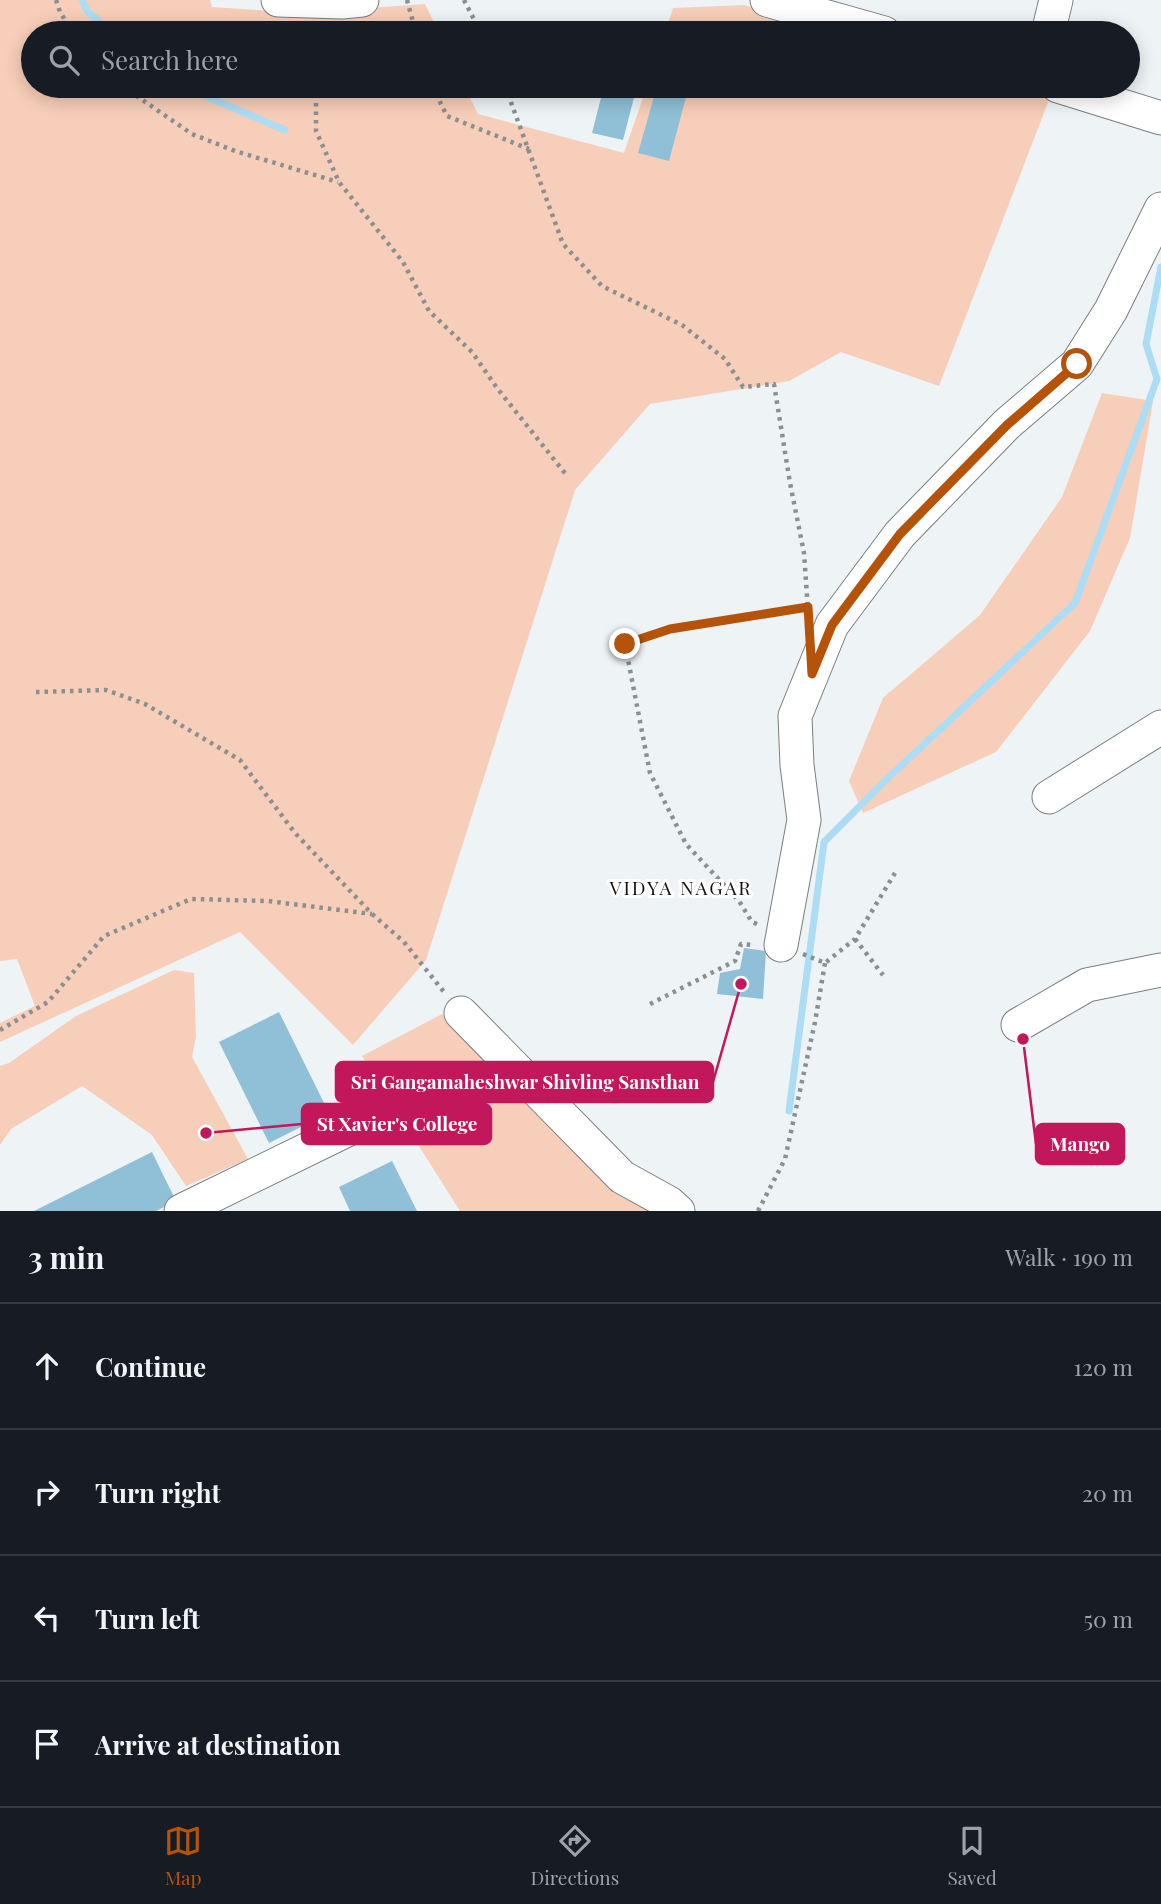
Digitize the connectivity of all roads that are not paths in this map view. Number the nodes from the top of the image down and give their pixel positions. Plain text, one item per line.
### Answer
1 (278, 0) edge
2 (362, 0) edge
3 (767, 0) edge
4 (1056, 0) edge
5 (841, 21) edge
6 (1051, 21) edge
7 (1097, 98) edge
8 (1161, 118) edge
9 (1161, 209) edge
10 (1161, 727) edge
11 (1048, 797) dead end
12 (782, 941) road end
13 (1161, 970) edge
14 (461, 1013) road end
15 (1018, 1025) dead end
16 (351, 1128) dead end
17 (181, 1211) edge
18 (678, 1211) edge

1 - 2 street
3 - 5 street
4 - 6 street
7 - 8 street
9 - 12 street
10 - 11 street
13 - 15 street
14 - 18 street
16 - 17 street

